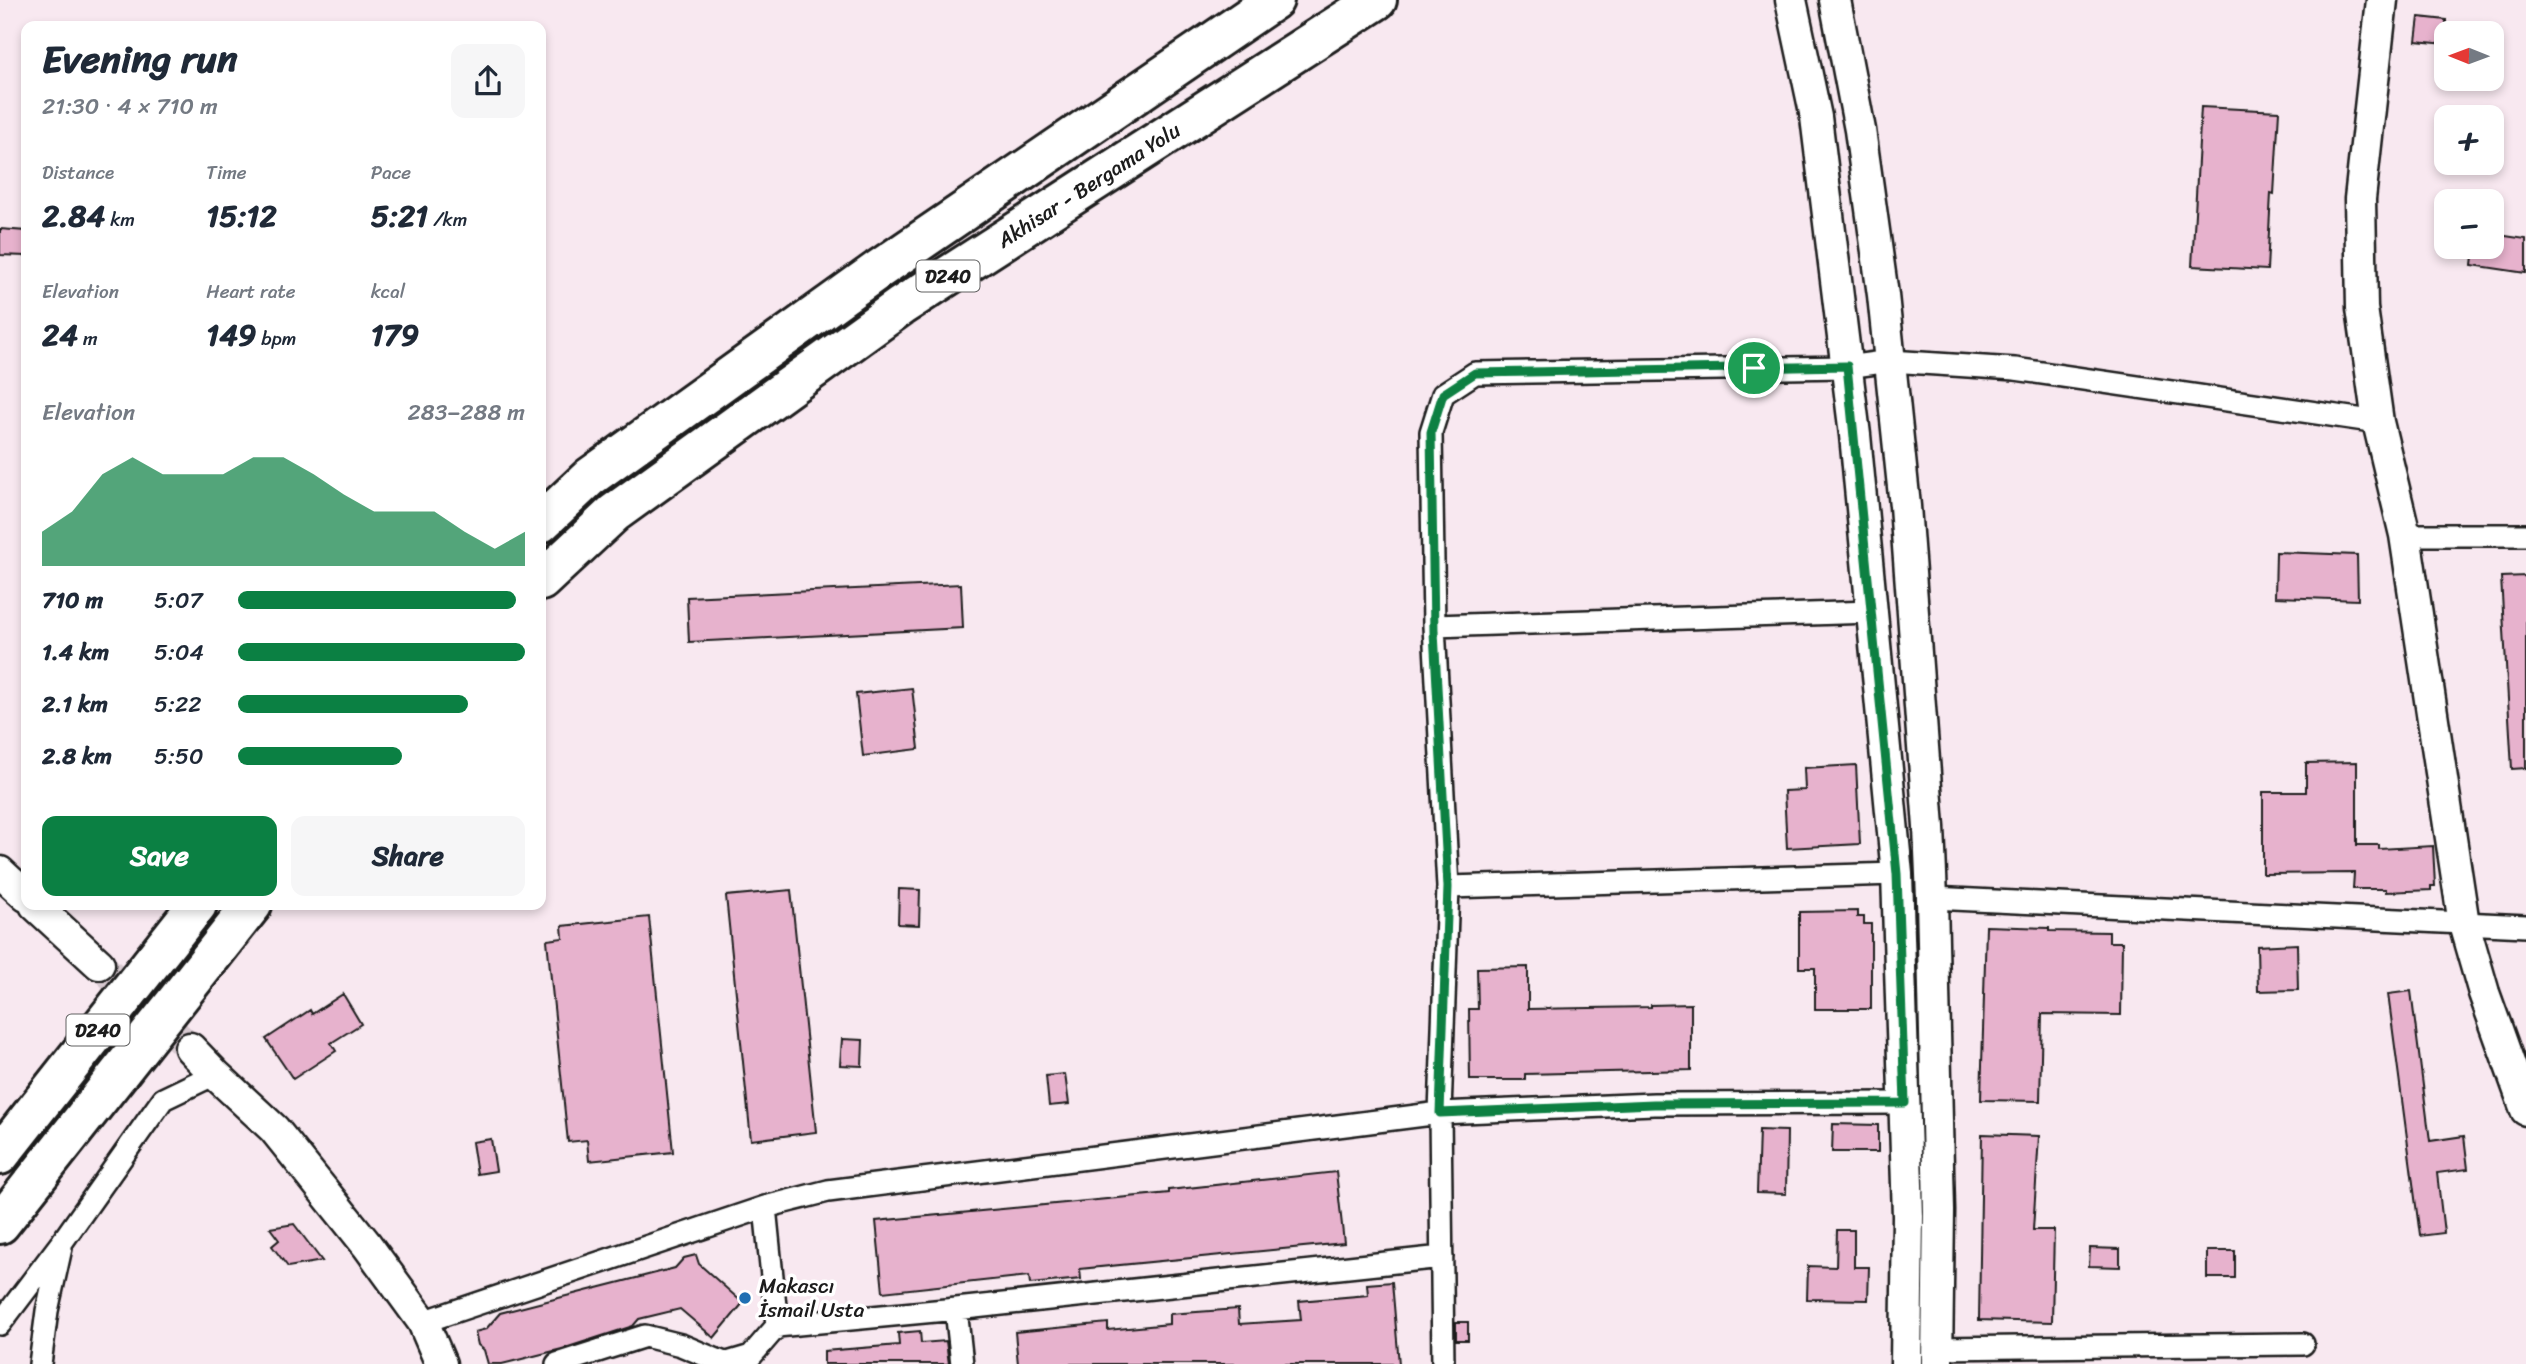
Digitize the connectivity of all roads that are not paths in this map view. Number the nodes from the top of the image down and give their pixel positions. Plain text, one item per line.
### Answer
1 (1274, 0) edge
2 (1377, 0) edge
3 (1791, 0) edge
4 (1835, 0) edge
5 (2382, 0) edge
6 (1890, 361) junction
7 (1847, 366) junction
8 (2378, 422) junction
9 (546, 518) edge
10 (2405, 535) junction
11 (2526, 535) edge
12 (546, 576) edge
13 (1872, 612) junction
14 (1434, 626) junction
15 (0, 872) edge
16 (1897, 874) junction
17 (1448, 887) junction
18 (21, 892) edge
19 (1932, 898) junction
20 (40, 910) edge
21 (193, 910) edge
22 (248, 910) edge
23 (2464, 924) junction
24 (2526, 926) edge
25 (99, 964) tunnel mouth
26 (190, 1048) tunnel mouth
27 (2516, 1055) edge
28 (215, 1074) junction
29 (1905, 1103) junction
30 (2526, 1110) edge
31 (1440, 1113) junction
32 (0, 1155) edge
33 (765, 1207) junction
34 (0, 1224) edge
35 (62, 1242) junction
36 (1442, 1257) junction
37 (956, 1309) junction
38 (423, 1322) junction
39 (0, 1324) edge
40 (777, 1326) junction
41 (2303, 1344) dead end
42 (1937, 1356) edge
43 (724, 1363) edge
44 (40, 1364) edge
45 (441, 1364) edge
46 (557, 1364) edge
47 (962, 1364) edge
48 (1443, 1364) edge
49 (1906, 1364) edge

1 - 9 highway, D240
2 - 12 highway, Akhisar - Bergama Yolu / D240
3 - 7 main road
4 - 6 main road
5 - 8 main road
6 - 7 street
6 - 8 street
6 - 19 main road
7 - 13 main road
7 - 14 street
8 - 10 main road
10 - 11 street
10 - 23 main road
13 - 14 street
13 - 16 main road
14 - 17 street
15 - 18 main road
16 - 17 street
16 - 29 main road
17 - 31 street
19 - 23 street
19 - 42 main road
20 - 25 main road
21 - 32 highway, D240
22 - 34 highway, D240
23 - 24 street
23 - 27 main road
26 - 28 main road
27 - 30 main road
28 - 35 street
28 - 38 main road
29 - 31 street
29 - 49 main road
31 - 33 street
31 - 36 street
33 - 38 street
33 - 40 street
35 - 39 street
35 - 44 street
36 - 37 street
36 - 48 street
37 - 40 street
37 - 47 street
38 - 45 main road
40 - 43 street
41 - 42 street
43 - 46 street

